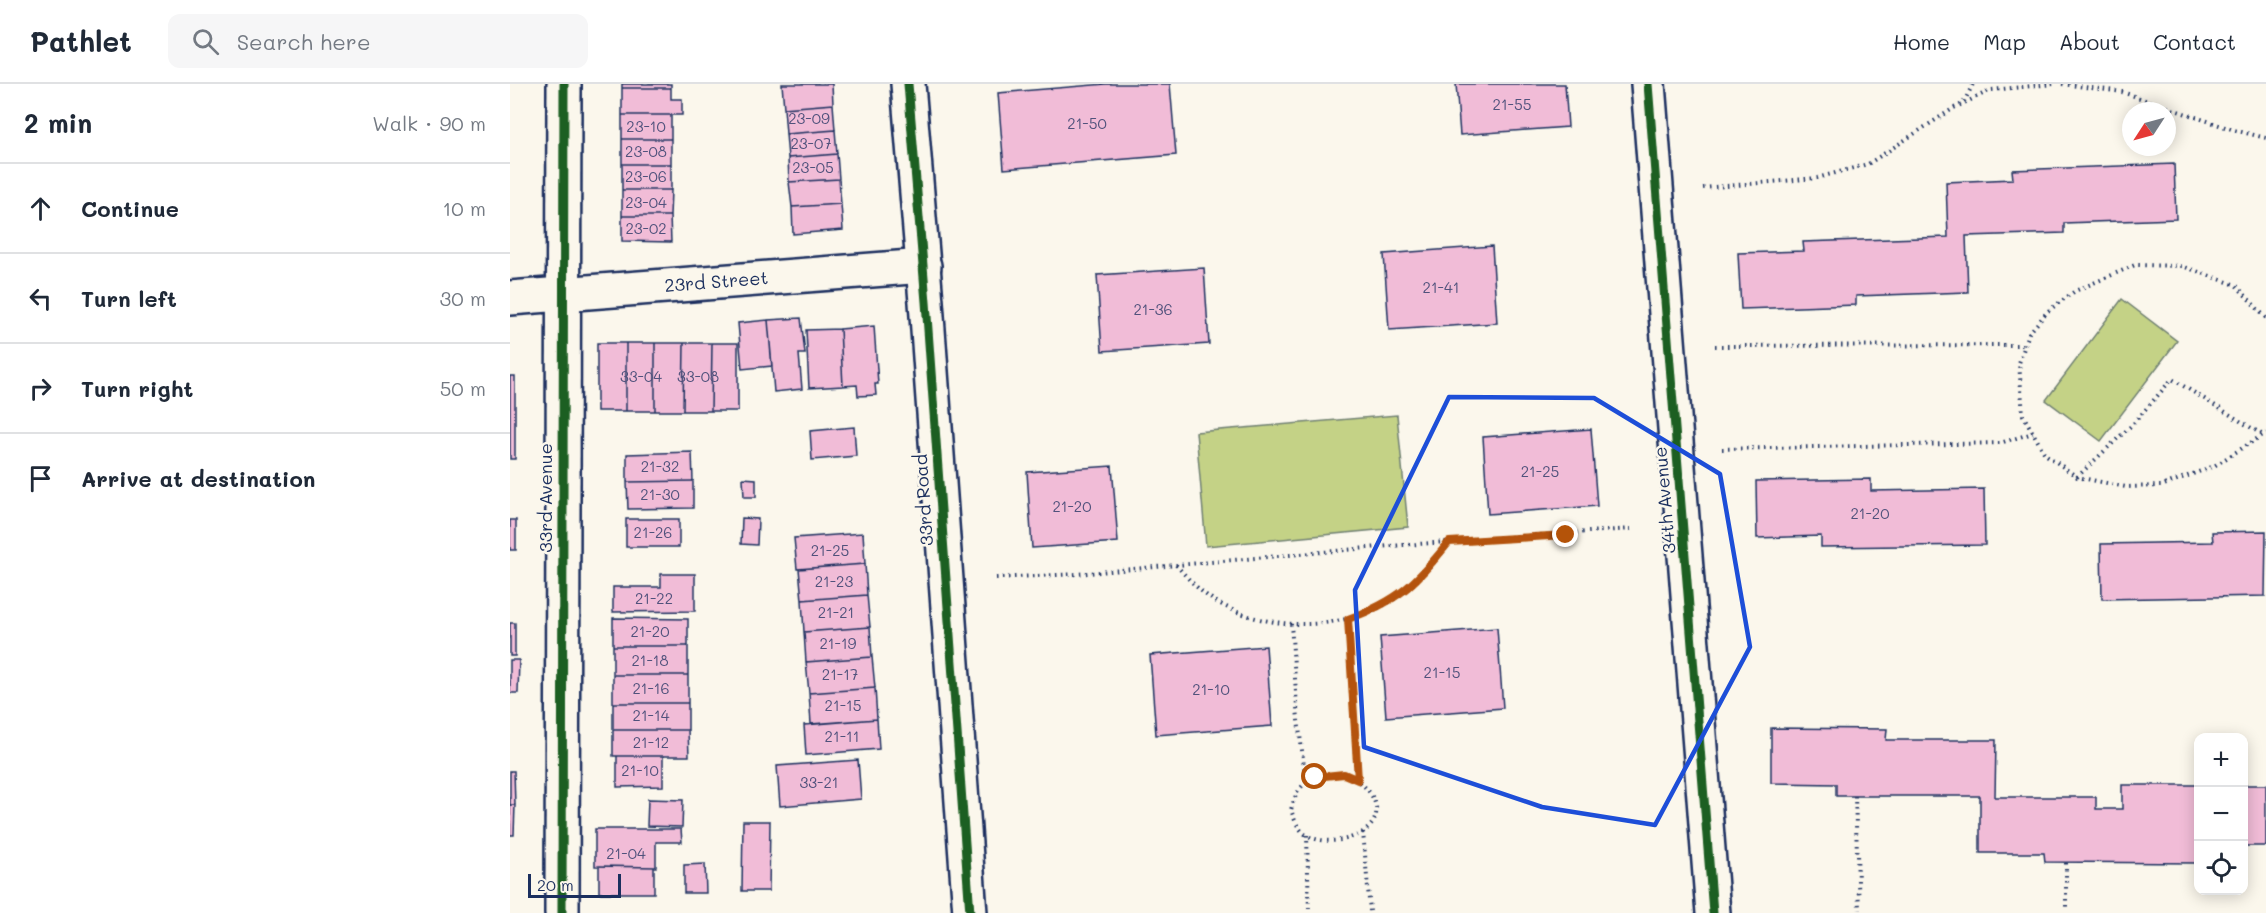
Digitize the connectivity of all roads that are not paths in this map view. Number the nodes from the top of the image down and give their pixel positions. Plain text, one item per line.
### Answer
1 (564, 84) edge
2 (908, 84) edge
3 (1648, 84) edge
4 (924, 266) junction
5 (562, 293) junction
6 (510, 298) edge
7 (562, 913) edge
8 (970, 913) edge
9 (1713, 913) edge

1 - 5 street, 33rd Avenue
2 - 4 street, 33rd Road
3 - 9 street, 34th Avenue
4 - 5 street, 23rd Street
4 - 8 street, 33rd Road
5 - 6 street, 23rd Street
5 - 7 street, 33rd Avenue

